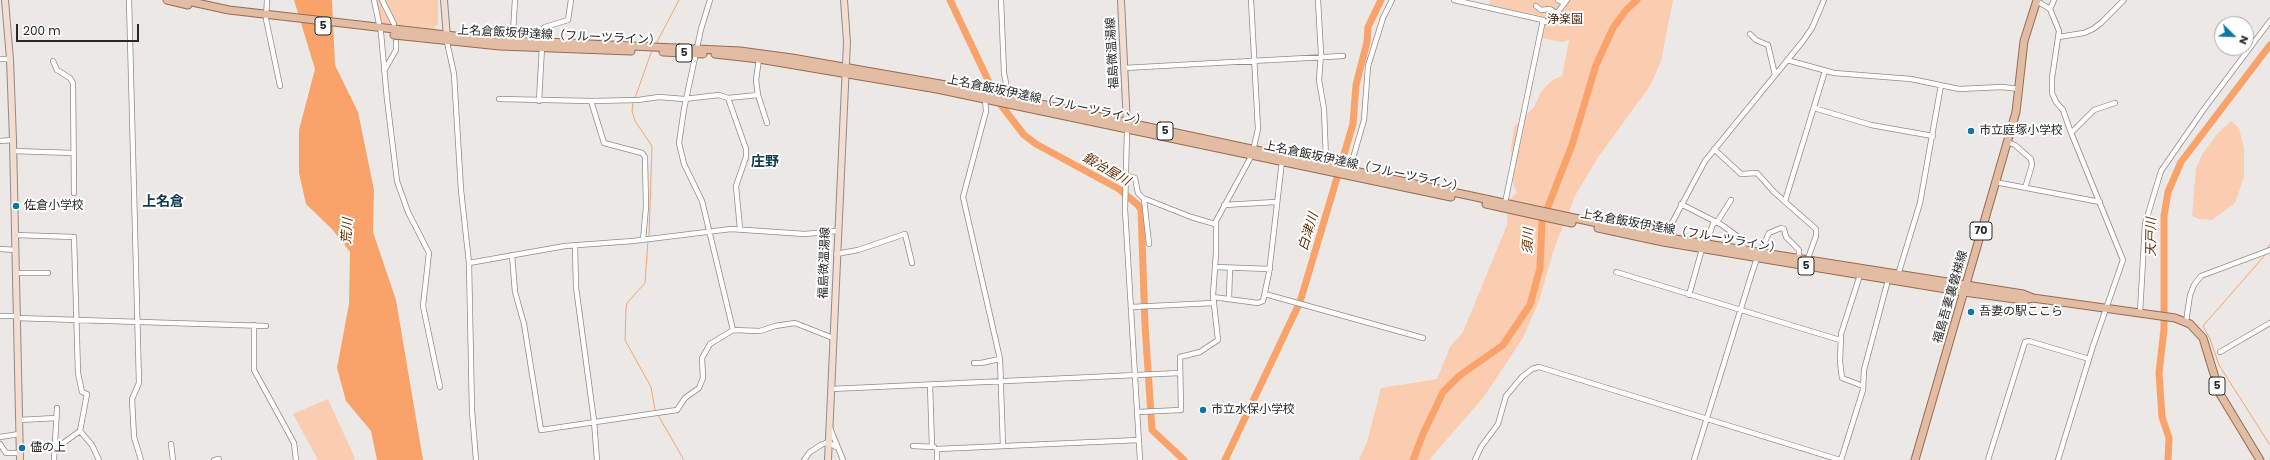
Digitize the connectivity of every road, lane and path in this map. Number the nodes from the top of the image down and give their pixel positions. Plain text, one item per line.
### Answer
1 (5, 0) edge
2 (129, 0) edge
3 (167, 0) edge
4 (184, 0) edge
5 (267, 0) edge
6 (374, 0) edge
7 (382, 0) edge
8 (444, 0) edge
9 (515, 0) edge
10 (571, 0) edge
11 (844, 0) edge
12 (1000, 0) edge
13 (1121, 0) edge
14 (1251, 0) edge
15 (1318, 0) edge
16 (1392, 0) edge
17 (1454, 0) edge
18 (1558, 0) edge
19 (1824, 0) edge
20 (2054, 0) edge
21 (2124, 0) edge
22 (708, 1) edge
23 (1566, 1) edge
24 (2037, 1) edge
25 (1536, 6) dead end
26 (2050, 10) junction
27 (1556, 13) junction
28 (268, 17) junction
29 (2270, 20) edge
30 (1542, 22) junction
31 (394, 24) dead end
32 (379, 31) junction
33 (529, 34) junction
34 (1750, 34) dead end
35 (2058, 38) junction
36 (447, 39) junction
37 (396, 42) dead end
38 (527, 42) junction
39 (542, 42) junction
40 (697, 51) junction
41 (1343, 56) dead end
42 (1320, 58) junction
43 (0, 59) edge
44 (10, 59) junction
45 (759, 59) junction
46 (1254, 60) junction
47 (1787, 60) junction
48 (53, 61) dead end
49 (1124, 68) junction
50 (844, 70) junction
51 (384, 71) junction
52 (1825, 71) junction
53 (1775, 75) junction
54 (1941, 84) junction
55 (280, 86) dead end
56 (2019, 89) junction
57 (758, 95) junction
58 (986, 96) junction
59 (686, 98) junction
60 (728, 98) junction
61 (498, 99) dead end
62 (1008, 100) junction
63 (539, 101) junction
64 (591, 101) junction
65 (2115, 103) dead end
66 (1814, 108) junction
67 (767, 123) dead end
68 (1127, 127) junction
69 (2071, 134) junction
70 (1933, 136) junction
71 (13, 140) junction
72 (0, 141) edge
73 (2007, 142) junction
74 (1714, 149) junction
75 (13, 151) junction
76 (1253, 152) junction
77 (74, 153) junction
78 (1282, 161) junction
79 (1326, 164) junction
80 (1347, 172) junction
81 (1125, 176) junction
82 (1996, 182) junction
83 (2025, 188) junction
84 (74, 193) dead end
85 (1144, 199) junction
86 (1731, 200) dead end
87 (1785, 201) junction
88 (1276, 202) junction
89 (2100, 202) junction
90 (1506, 203) junction
91 (1681, 204) junction
92 (1224, 205) junction
93 (1530, 211) junction
94 (1716, 223) junction
95 (1215, 224) junction
96 (740, 229) junction
97 (837, 231) junction
98 (709, 233) junction
99 (15, 235) junction
100 (643, 240) junction
101 (1664, 240) junction
102 (1149, 244) dead end
103 (575, 245) junction
104 (1704, 246) junction
105 (0, 249) edge
106 (16, 250) junction
107 (1744, 250) junction
108 (2270, 250) edge
109 (836, 254) junction
110 (512, 255) junction
111 (1758, 255) junction
112 (1799, 259) junction
113 (1807, 261) junction
114 (469, 263) junction
115 (912, 264) dead end
116 (1215, 267) junction
117 (1230, 268) junction
118 (1270, 269) junction
119 (1616, 272) dead end
120 (16, 273) junction
121 (48, 273) dead end
122 (1860, 275) junction
123 (1898, 275) junction
124 (1888, 280) junction
125 (1964, 289) junction
126 (1265, 294) junction
127 (1689, 295) junction
128 (1213, 297) junction
129 (1229, 298) junction
130 (1213, 303) junction
131 (1131, 307) junction
132 (2105, 308) junction
133 (1740, 310) junction
134 (2142, 313) junction
135 (0, 316) edge
136 (16, 317) junction
137 (77, 320) junction
138 (137, 322) junction
139 (2186, 322) junction
140 (2270, 323) edge
141 (254, 325) junction
142 (266, 326) dead end
143 (733, 330) junction
144 (833, 338) junction
145 (1423, 338) dead end
146 (1840, 340) junction
147 (2220, 352) dead end
148 (1000, 359) junction
149 (2089, 359) junction
150 (974, 363) dead end
151 (1180, 373) junction
152 (1135, 375) junction
153 (1000, 382) junction
154 (930, 386) junction
155 (1863, 386) junction
156 (440, 387) dead end
157 (831, 389) junction
158 (57, 408) dead end
159 (1138, 412) junction
160 (56, 418) junction
161 (1707, 419) junction
162 (19, 420) junction
163 (594, 423) junction
164 (829, 427) junction
165 (80, 431) junction
166 (19, 434) junction
167 (0, 437) edge
168 (1139, 440) junction
169 (828, 442) junction
170 (0, 444) edge
171 (171, 444) dead end
172 (55, 446) junction
173 (913, 446) dead end
174 (932, 446) junction
175 (1003, 446) junction
176 (836, 447) junction
177 (937, 449) junction
178 (19, 453) junction
179 (20, 460) edge
180 (54, 460) edge
181 (99, 460) edge
182 (141, 460) edge
183 (173, 460) edge
184 (296, 460) edge
185 (476, 460) edge
186 (597, 460) edge
187 (804, 460) edge
188 (828, 460) edge
189 (842, 460) edge
190 (937, 460) edge
191 (1140, 460) edge
192 (1475, 460) edge
193 (1694, 460) edge
194 (1840, 460) edge
195 (1915, 460) edge
196 (1988, 460) edge
197 (2058, 460) edge
198 (2260, 460) edge

1 - 44 street
2 - 138 street
3 - 28 main road, 上名倉飯坂伊達線（フルーツライン） / 5
4 - 28 main road, 上名倉飯坂伊達線（フルーツライン） / 5
5 - 28 street
6 - 32 street
7 - 31 street
8 - 36 street
9 - 33 street
10 - 39 street
11 - 50 street, 福島微温湯線
12 - 62 street
13 - 49 street, 福島微温湯線
14 - 46 street
15 - 42 street
16 - 80 street
17 - 30 street
18 - 23 street
19 - 47 street
20 - 26 street
21 - 35 street
22 - 40 street
23 - 27 street
24 - 26 street
24 - 56 main road, 福島吾妻裏磐梯線 / 70
25 - 27 street
26 - 35 street
27 - 30 street
28 - 32 main road, 上名倉飯坂伊達線（フルーツライン） / 5
28 - 55 street
29 - 134 street
30 - 90 street
32 - 36 main road, 上名倉飯坂伊達線（フルーツライン） / 5
32 - 51 street
33 - 38 street
33 - 39 street
34 - 53 street
35 - 69 street
36 - 38 main road, 上名倉飯坂伊達線（フルーツライン） / 5
36 - 39 main road, 上名倉飯坂伊達線（フルーツライン） / 5
36 - 114 street
37 - 51 street
38 - 39 main road, 上名倉飯坂伊達線（フルーツライン） / 5
39 - 40 main road, 上名倉飯坂伊達線（フルーツライン） / 5
39 - 63 street
40 - 45 main road, 上名倉飯坂伊達線（フルーツライン） / 5
40 - 50 main road, 上名倉飯坂伊達線（フルーツライン） / 5
40 - 59 street
41 - 42 street
42 - 46 street
42 - 79 street
43 - 44 street
44 - 71 street
45 - 50 main road, 上名倉飯坂伊達線（フルーツライン） / 5
45 - 57 street
46 - 49 street
46 - 76 street
47 - 52 street
47 - 53 street
48 - 77 street
49 - 68 street, 福島微温湯線
50 - 58 main road, 上名倉飯坂伊達線（フルーツライン） / 5
50 - 97 street, 福島微温湯線
51 - 156 street
52 - 54 street
52 - 66 street
53 - 74 street
54 - 56 street
54 - 70 street
56 - 73 main road, 福島吾妻裏磐梯線 / 70
57 - 60 street
57 - 67 street
58 - 62 main road, 上名倉飯坂伊達線（フルーツライン） / 5
58 - 148 street
59 - 60 street
59 - 64 street
59 - 98 street
60 - 96 street
61 - 63 street
62 - 68 main road, 上名倉飯坂伊達線（フルーツライン） / 5
63 - 64 street
64 - 100 street
65 - 69 street
66 - 70 street
66 - 87 street
68 - 76 main road, 上名倉飯坂伊達線（フルーツライン） / 5
68 - 81 street
69 - 89 street
70 - 123 street
71 - 72 street
71 - 75 street
73 - 82 main road, 福島吾妻裏磐梯線 / 70
73 - 83 street
74 - 87 street
74 - 91 street
75 - 77 street
75 - 99 street
76 - 78 main road, 上名倉飯坂伊達線（フルーツライン） / 5
76 - 79 main road, 上名倉飯坂伊達線（フルーツライン） / 5
76 - 92 street
77 - 84 street
78 - 79 main road, 上名倉飯坂伊達線（フルーツライン） / 5
78 - 88 street
79 - 80 main road, 上名倉飯坂伊達線（フルーツライン） / 5
80 - 90 main road, 上名倉飯坂伊達線（フルーツライン） / 5
80 - 93 main road, 上名倉飯坂伊達線（フルーツライン） / 5
81 - 85 street
81 - 131 street
82 - 83 street
82 - 125 main road, 福島吾妻裏磐梯線 / 70
83 - 89 street
85 - 95 street
85 - 102 street
86 - 94 street
87 - 113 street
88 - 92 street
88 - 118 street
89 - 132 street
90 - 93 main road, 上名倉飯坂伊達線（フルーツライン） / 5
91 - 94 street
91 - 101 street
92 - 95 street
93 - 101 main road, 上名倉飯坂伊達線（フルーツライン） / 5
94 - 104 street
94 - 107 street
95 - 116 street
96 - 97 street
96 - 98 street
97 - 109 street, 福島微温湯線
98 - 100 street
98 - 143 street
99 - 106 street
99 - 137 street
100 - 103 street
101 - 104 main road, 上名倉飯坂伊達線（フルーツライン） / 5
103 - 110 street
103 - 163 street
104 - 107 main road, 上名倉飯坂伊達線（フルーツライン） / 5
104 - 111 main road, 上名倉飯坂伊達線（フルーツライン） / 5
104 - 127 street
105 - 106 street
106 - 120 street
107 - 111 main road, 上名倉飯坂伊達線（フルーツライン） / 5
108 - 139 street
109 - 115 street
109 - 144 street, 福島微温湯線
110 - 114 street
110 - 163 street
111 - 112 main road, 上名倉飯坂伊達線（フルーツライン） / 5
111 - 112 street
111 - 122 main road, 上名倉飯坂伊達線（フルーツライン） / 5
111 - 133 street
112 - 113 main road, 上名倉飯坂伊達線（フルーツライン） / 5
113 - 123 main road, 上名倉飯坂伊達線（フルーツライン） / 5
114 - 185 street
116 - 117 street
116 - 128 street
117 - 118 street
117 - 129 street
118 - 126 street
119 - 127 street
120 - 121 street
120 - 136 street
122 - 124 main road, 上名倉飯坂伊達線（フルーツライン） / 5
122 - 146 street
123 - 125 main road, 上名倉飯坂伊達線（フルーツライン） / 5
124 - 125 main road, 上名倉飯坂伊達線（フルーツライン） / 5
124 - 155 street
125 - 132 main road, 上名倉飯坂伊達線（フルーツライン） / 5
125 - 195 main road, 福島吾妻裏磐梯線 / 70
126 - 129 street
126 - 145 street
127 - 133 street
128 - 129 street
128 - 130 street
130 - 131 street
130 - 151 street
131 - 152 street
132 - 134 main road, 上名倉飯坂伊達線（フルーツライン） / 5
132 - 149 street
133 - 146 street
133 - 161 street
134 - 139 main road, 5
135 - 136 street
136 - 137 street
136 - 162 street
137 - 138 street
137 - 165 street
138 - 141 street
138 - 182 street
139 - 198 main road, 5
140 - 147 street
141 - 142 street
141 - 184 street
143 - 144 street
143 - 163 street
144 - 157 street, 福島微温湯線
146 - 155 street
148 - 150 street
148 - 153 street
149 - 196 street
149 - 197 street
151 - 152 street
151 - 159 street
152 - 153 street
152 - 159 street
153 - 154 street
153 - 175 street
154 - 157 street
154 - 174 street
155 - 194 street
157 - 164 street, 福島微温湯線
158 - 160 street
159 - 168 street
160 - 162 street
160 - 172 street
161 - 192 street
161 - 193 street
161 - 194 street
162 - 166 street
163 - 186 street
164 - 169 street, 福島微温湯線
164 - 176 street
165 - 172 street
165 - 181 street
166 - 167 street
166 - 178 street
168 - 175 street
168 - 191 street
169 - 176 street
169 - 187 street
169 - 188 street, 福島微温湯線
170 - 178 street
171 - 183 street
172 - 180 street
173 - 174 street
174 - 177 street
175 - 177 street
176 - 189 street
177 - 190 street
178 - 179 street

